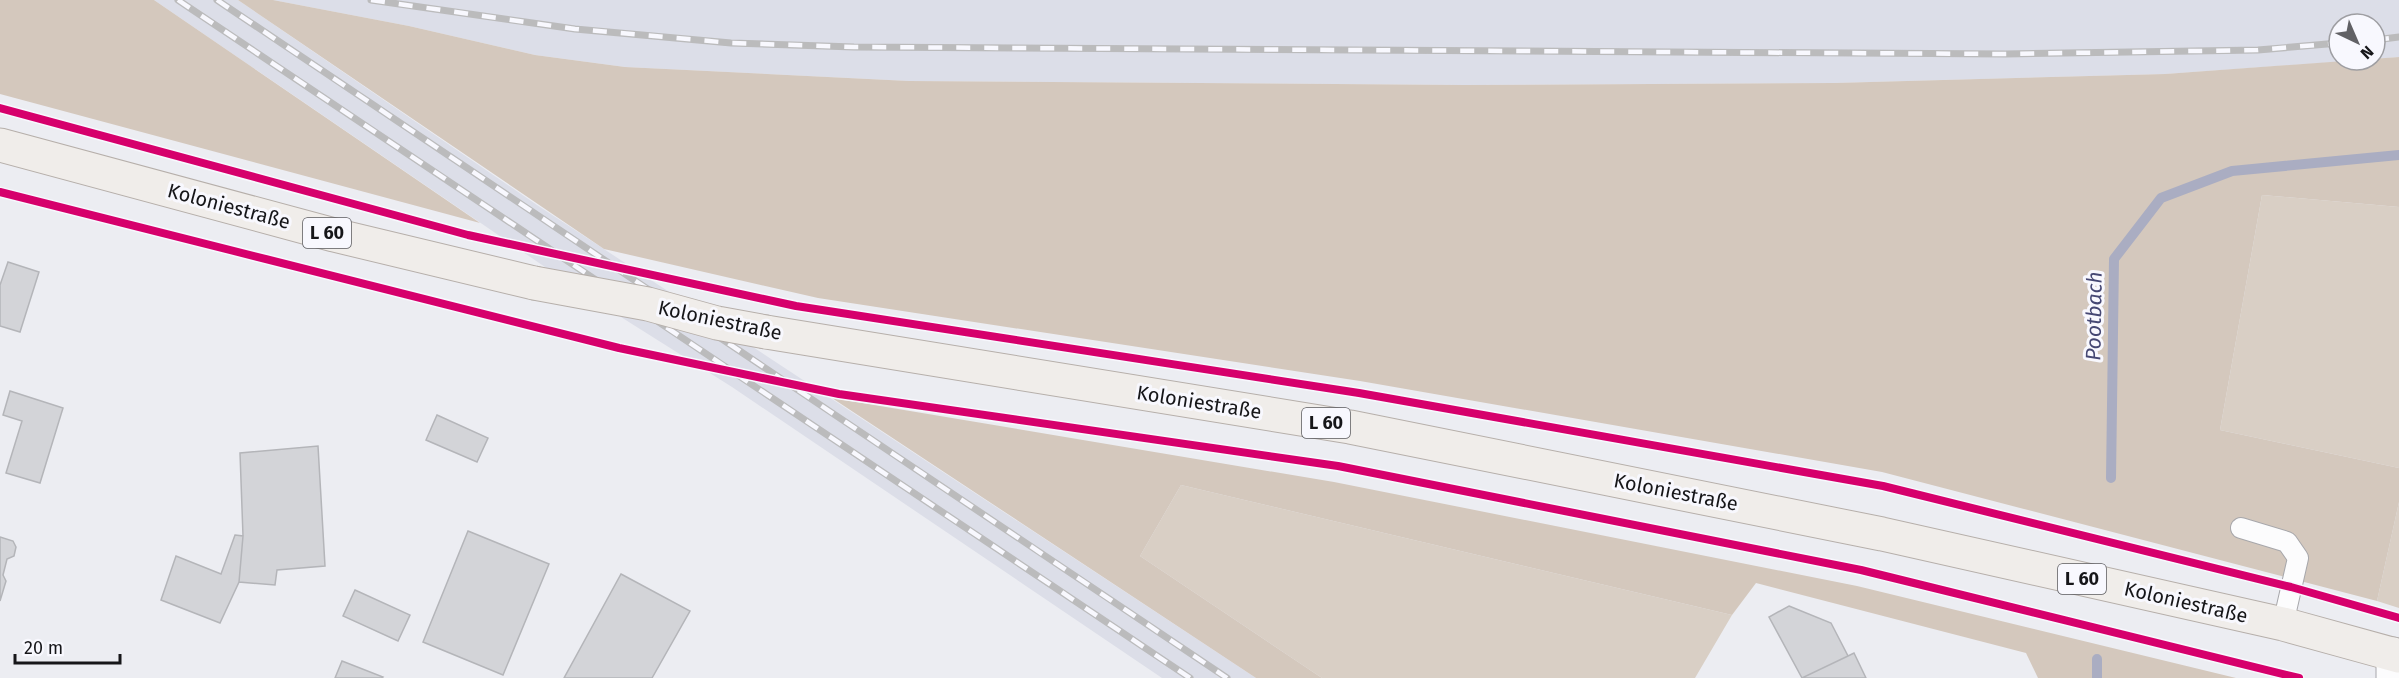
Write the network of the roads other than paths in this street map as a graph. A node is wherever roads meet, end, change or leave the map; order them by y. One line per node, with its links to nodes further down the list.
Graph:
1 (0, 145): 3 (main road, Koloniestraße / L 60, bridge)
2 (2241, 528): 3 (lane)
3 (2283, 624): 4 (main road, Koloniestraße / L 60)
4 (2395, 663)

